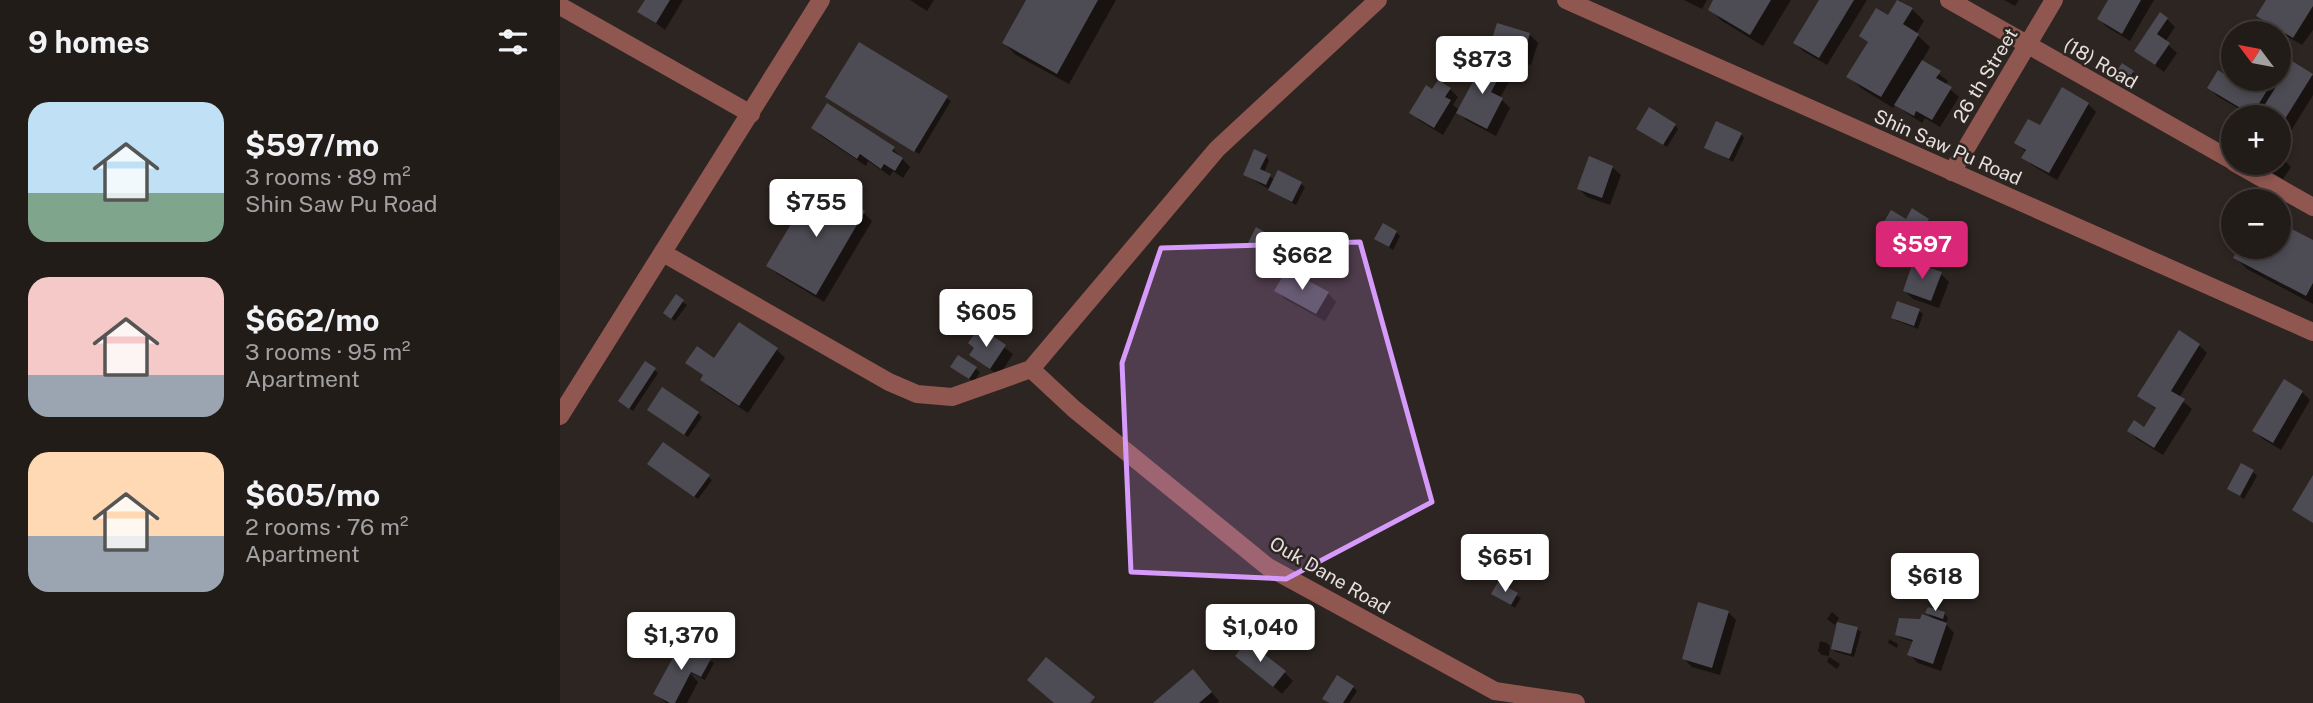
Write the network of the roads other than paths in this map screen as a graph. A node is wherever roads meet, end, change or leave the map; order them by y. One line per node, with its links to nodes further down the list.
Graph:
1 (821, 0): 8 (street)
2 (1378, 0): 15 (street)
3 (1566, 0): 10 (street, Shin Saw Pu Road)
4 (1949, 0): 7 (street, (18) Road)
5 (2054, 0): 7 (street, 26 th Street)
6 (560, 6): 8 (street)
7 (2027, 45): 9 (street, (18) Road); 10 (street, 26 th Street)
8 (751, 114): 13 (street)
9 (2221, 155)
10 (1952, 172): 14 (street, Shin Saw Pu Road)
11 (2257, 175): 12 (street, (18) Road)
12 (2313, 207)
13 (663, 253): 15 (street); 16 (street)
14 (2313, 332)
15 (1031, 369): 17 (street, Ouk Dane Road)
16 (560, 415)
17 (1576, 703)

